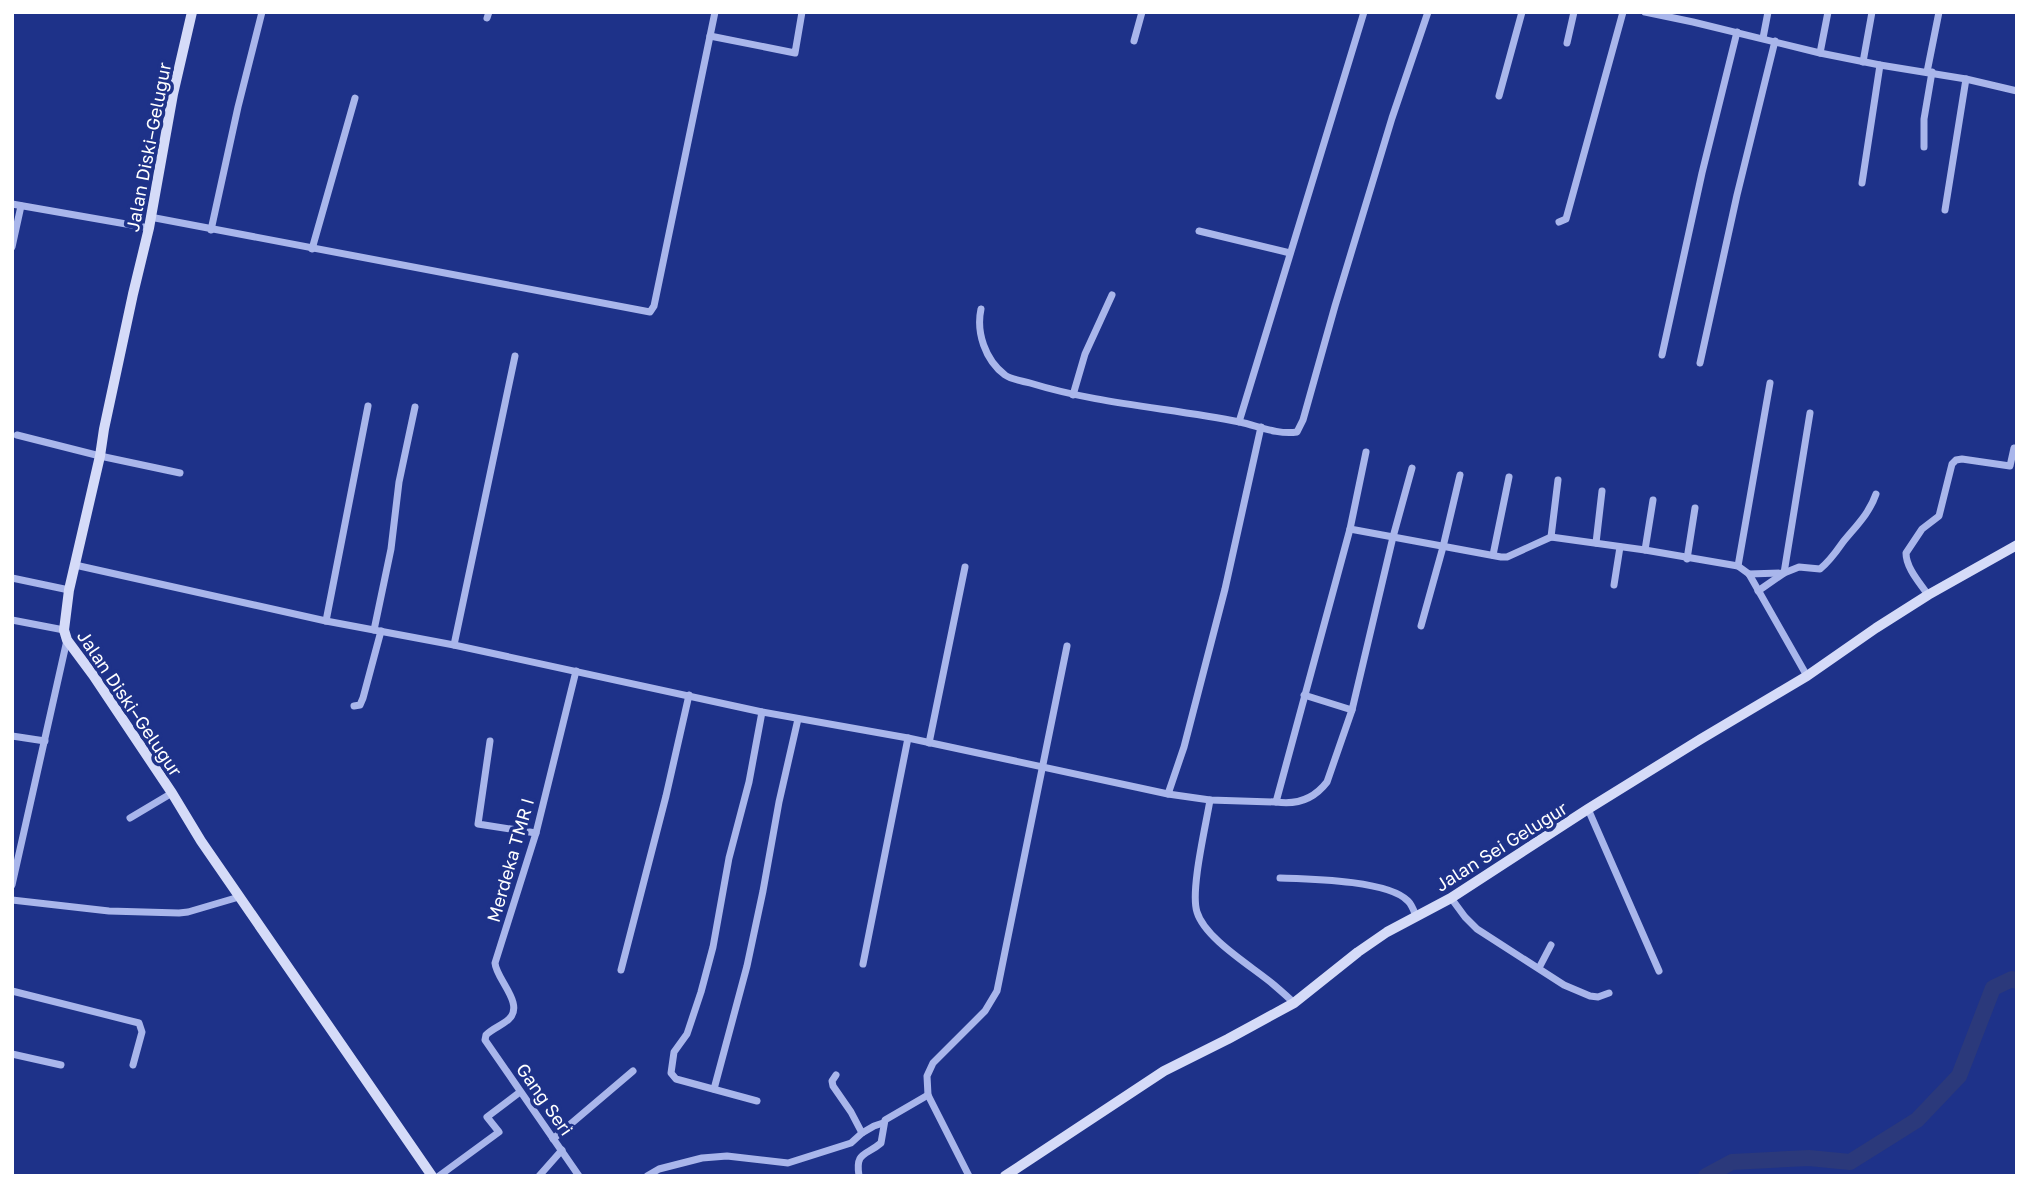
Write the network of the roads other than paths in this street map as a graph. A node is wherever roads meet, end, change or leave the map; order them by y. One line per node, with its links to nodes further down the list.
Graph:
1 (192, 12): 38 (main road, Jalan Diski–Gelugur)
2 (262, 12): 39 (street)
3 (715, 12): 19 (street)
4 (802, 12): 19 (street)
5 (1142, 12): 21 (street)
6 (1364, 12): 43 (street)
7 (1428, 12): 55 (street)
8 (1522, 12): 30 (street)
9 (1574, 12): 23 (street)
10 (1623, 12): 37 (street)
11 (1645, 12): 17 (street)
12 (1695, 12): 17 (street)
13 (1768, 12): 20 (street)
14 (1828, 12): 24 (street)
15 (1872, 12): 25 (street)
16 (1939, 12): 27 (street)
17 (1693, 22): 18 (street)
18 (1737, 32): 20 (street); 46 (street)
19 (710, 36): 42 (street)
20 (1763, 38): 22 (street)
21 (1134, 41)
22 (1775, 41): 24 (street); 48 (street)
23 (1567, 43)
24 (1820, 53): 25 (street)
25 (1863, 62): 26 (street)
26 (1880, 65): 27 (street); 33 (street)
27 (1929, 72): 28 (street); 32 (street)
28 (1966, 79): 29 (street); 36 (street)
29 (2017, 91)
30 (1499, 96)
31 (355, 98): 42 (street)
32 (1923, 147)
33 (1862, 183)
34 (12, 204): 35 (street)
35 (21, 206): 38 (street); 41 (street)
36 (1945, 210)
37 (1559, 222)
38 (149, 223): 39 (street); 59 (main road, Jalan Diski–Gelugur)
39 (211, 230): 42 (street)
40 (1199, 231): 43 (street)
41 (12, 247)
42 (312, 249)
43 (1290, 253): 54 (street)
44 (1112, 295): 50 (street)
45 (981, 309): 50 (street)
46 (1662, 355)
47 (515, 356): 94 (street)
48 (1700, 363)
49 (1770, 383): 80 (street)
50 (1073, 395): 54 (street)
51 (368, 406): 90 (street)
52 (415, 407): 92 (street)
53 (1810, 413): 82 (street)
54 (1239, 422): 55 (street)
55 (1261, 427): 111 (street)
56 (17, 435): 59 (street)
57 (2014, 448): 88 (street)
58 (1366, 452): 69 (street)
59 (100, 456): 61 (street); 79 (main road, Jalan Diski–Gelugur)
60 (1412, 468): 70 (street)
61 (180, 473)
62 (1460, 475): 73 (street)
63 (1508, 477): 77 (street)
64 (1558, 481): 71 (street)
65 (1602, 491): 72 (street)
66 (1876, 494): 82 (street)
67 (1653, 500): 76 (street)
68 (1695, 508): 78 (street)
69 (1350, 529): 70 (street); 99 (street)
70 (1393, 537): 73 (street); 101 (street)
71 (1551, 537): 72 (street); 77 (street)
72 (1596, 543): 74 (street)
73 (1443, 547): 77 (street); 91 (street)
74 (1620, 547): 76 (street); 85 (street)
75 (2016, 547): 88 (main road, Jalan Sei Gelugur)
76 (1644, 550): 78 (street)
77 (1493, 555)
78 (1687, 559): 80 (street)
79 (75, 565): 86 (main road, Jalan Diski–Gelugur); 90 (street)
80 (1738, 566): 83 (street)
81 (965, 568): 108 (street)
82 (1784, 573): 83 (street); 87 (street)
83 (1749, 574): 87 (street)
84 (12, 578): 86 (street)
85 (1614, 585)
86 (69, 590): 93 (main road, Jalan Diski–Gelugur)
87 (1758, 591): 97 (street)
88 (1928, 595): 97 (main road, Jalan Sei Gelugur)
89 (12, 620): 93 (street)
90 (326, 621): 92 (street)
91 (1421, 626)
92 (378, 631): 94 (street); 100 (street)
93 (65, 635): 106 (street); 110 (main road, Jalan Diski–Gelugur)
94 (454, 645): 96 (street)
95 (1067, 646): 109 (street)
96 (576, 671): 98 (street); 116 (street, Merdeka TMR I)
97 (1807, 676): 114 (main road, Jalan Sei Gelugur)
98 (689, 695): 102 (street); 126 (street)
99 (1304, 695): 101 (street); 113 (street)
100 (354, 706)
101 (1352, 710): 113 (street)
102 (762, 712): 103 (street); 137 (street)
103 (798, 719): 105 (street); 137 (street)
104 (12, 736): 106 (street)
105 (908, 738): 108 (street); 124 (street)
106 (45, 741): 118 (street)
107 (490, 741): 116 (street)
108 (929, 743): 109 (street)
109 (1044, 767): 111 (street); 139 (street)
110 (172, 793): 115 (street); 119 (main road, Jalan Diski–Gelugur)
111 (1168, 794): 112 (street)
112 (1210, 800): 113 (street); 130 (street)
113 (1276, 802)
114 (1588, 809): 120 (main road, Jalan Sei Gelugur); 127 (street)
115 (130, 818)
116 (536, 833): 131 (street, Merdeka TMR I)
117 (1280, 878): 122 (street)
118 (12, 886)
119 (239, 897): 121 (street); 145 (main road, Jalan Diski–Gelugur)
120 (1451, 898): 122 (main road, Jalan Sei Gelugur); 125 (street)
121 (12, 900)
122 (1416, 916): 130 (main road, Jalan Sei Gelugur)
123 (1551, 945): 125 (street)
124 (863, 964)
125 (1539, 968): 129 (street)
126 (621, 970)
127 (1659, 971)
128 (12, 991): 134 (street)
129 (1609, 993)
130 (1294, 1003): 152 (main road, Jalan Sei Gelugur)
131 (485, 1040): 138 (street, Gang Seri)
132 (12, 1054): 133 (street)
133 (61, 1065)
134 (133, 1065)
135 (633, 1071): 143 (street)
136 (836, 1075): 142 (street)
137 (714, 1089): 140 (street)
138 (520, 1092): 143 (street, Gang Seri); 146 (street)
139 (928, 1095): 141 (street); 151 (street)
140 (757, 1101)
141 (883, 1123): 142 (street); 150 (street)
142 (862, 1133): 149 (street)
143 (553, 1139): 144 (street, Gang Seri)
144 (562, 1150): 147 (street); 148 (street, Gang Seri)
145 (432, 1176)
146 (439, 1176)
147 (539, 1176)
148 (579, 1176)
149 (647, 1176)
150 (859, 1176)
151 (969, 1176)
152 (1005, 1176)

